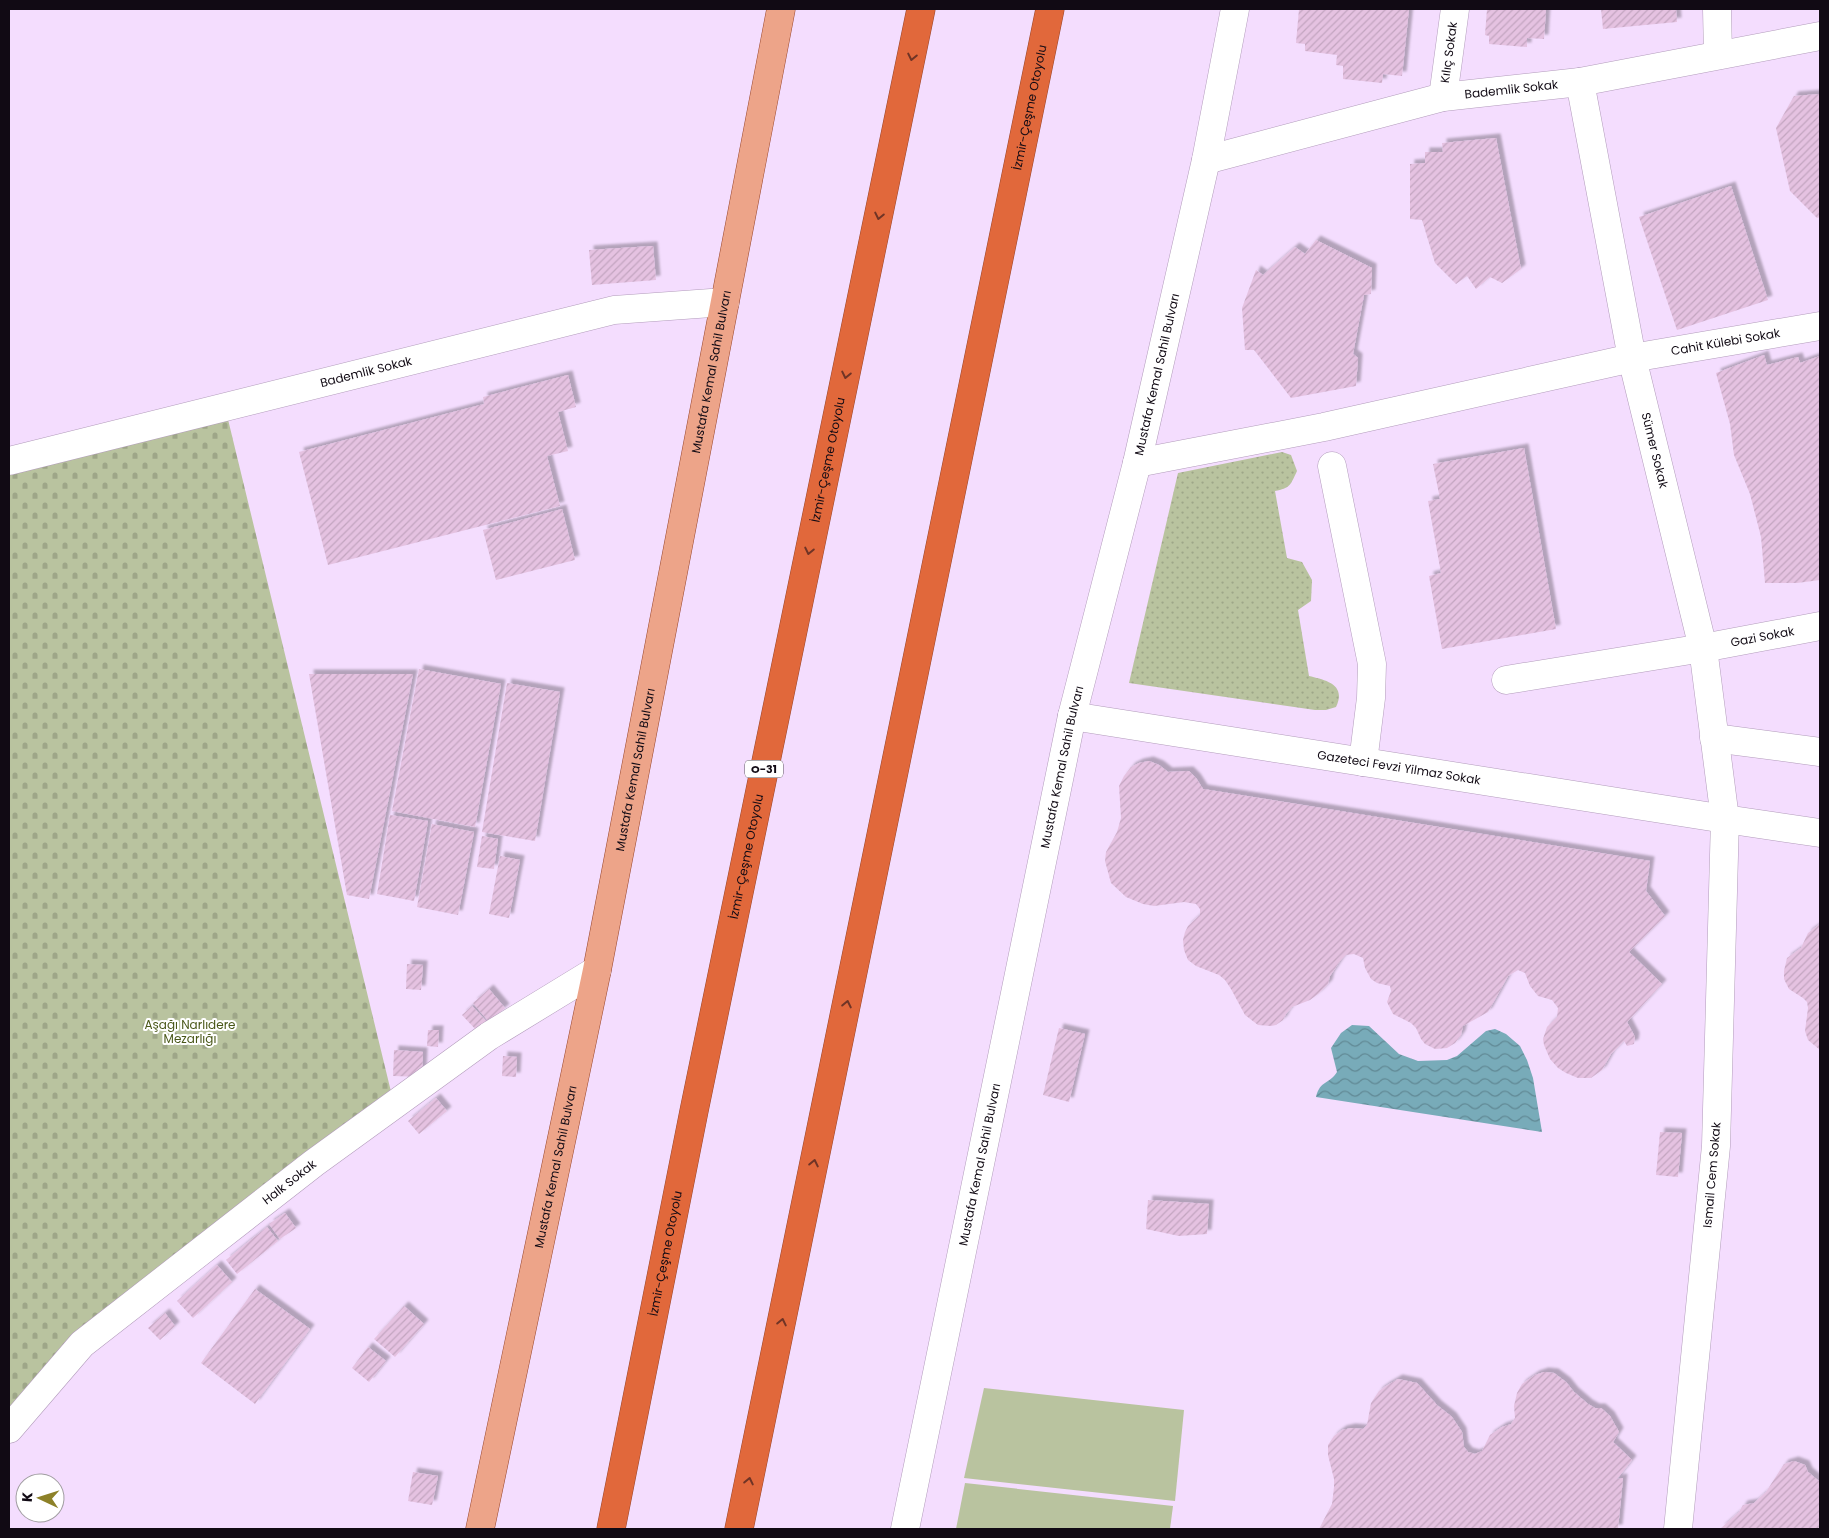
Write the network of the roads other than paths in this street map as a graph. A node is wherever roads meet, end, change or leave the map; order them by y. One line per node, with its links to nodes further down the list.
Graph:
1 (781, 9): 12 (main road, Mustafa Kemal Sahil Bulvarı)
2 (921, 9): 30 (highway, İzmir-Çeşme Otoyolu / O-31, one-way to 30)
3 (1050, 9): 31 (highway, İzmir-Çeşme Otoyolu, one-way to 3)
4 (1234, 9): 11 (street, Mustafa Kemal Sahil Bulvarı)
5 (1455, 9): 10 (street, Kılıç Sokak)
6 (1717, 9): 8 (street)
7 (1820, 36): 8 (street, Bademlik Sokak)
8 (1718, 55): 9 (street, Bademlik Sokak)
9 (1580, 82): 10 (street, Bademlik Sokak); 14 (street, Sümer Sokak)
10 (1443, 97): 11 (street, Bademlik Sokak)
11 (1206, 160): 16 (street, Mustafa Kemal Sahil Bulvarı)
12 (725, 302): 15 (street, Bademlik Sokak); 27 (main road, Mustafa Kemal Sahil Bulvarı)
13 (1820, 326): 14 (street, Cahit Külebi Sokak)
14 (1632, 358): 16 (street, Cahit Külebi Sokak); 19 (street, Sümer Sokak)
15 (9, 461)
16 (1137, 463): 21 (street, Mustafa Kemal Sahil Bulvarı)
17 (1332, 466): 24 (street)
18 (1820, 626): 19 (street, Gazi Sokak)
19 (1703, 648): 20 (street, Gazi Sokak); 22 (street, Sümer Sokak)
20 (1506, 680)
21 (1072, 716): 24 (street, Gazeteci Fevzi Yilmaz Sokak); 32 (street, Mustafa Kemal Sahil Bulvarı)
22 (1714, 738): 23 (street); 25 (street, Sümer Sokak)
23 (1820, 752)
24 (1362, 762): 25 (street, Gazeteci Fevzi Yilmaz Sokak)
25 (1725, 819): 26 (street, Gazeteci Fevzi Yilmaz Sokak); 33 (street, Ismail Cem Sokak)
26 (1820, 833)
27 (597, 970): 28 (street, Halk Sokak); 29 (main road, Mustafa Kemal Sahil Bulvarı)
28 (9, 1429)
29 (480, 1529)
30 (611, 1529)
31 (739, 1529)
32 (905, 1529)
33 (1678, 1529)

